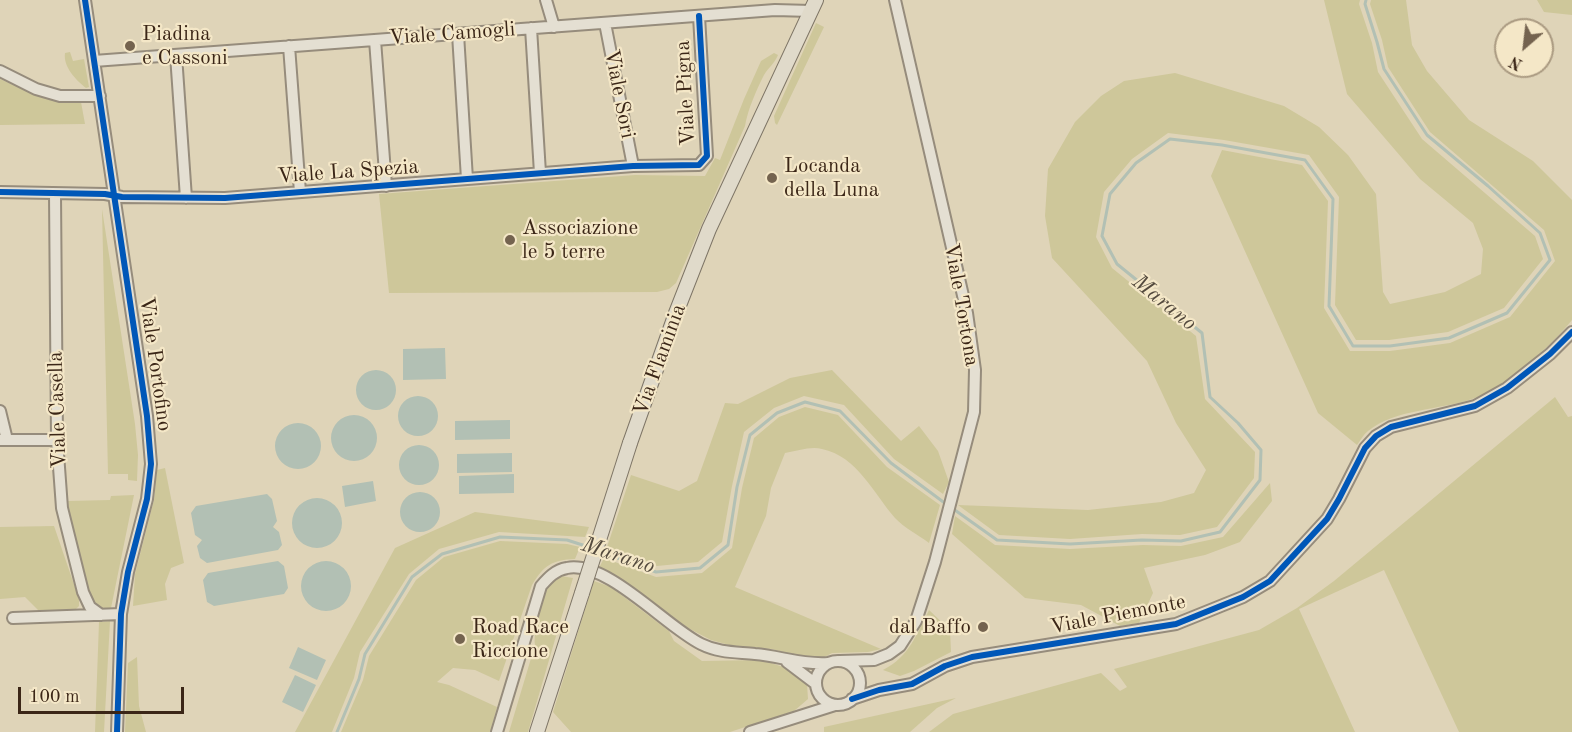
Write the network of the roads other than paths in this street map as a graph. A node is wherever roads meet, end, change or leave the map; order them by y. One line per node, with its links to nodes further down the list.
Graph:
1 (85, 0): 14 (street, Viale Portofino)
2 (546, 0): 8 (street)
3 (895, 0): 35 (street, Viale Tortona)
4 (777, 5): 5 (street, Viale Camogli); 6 (street, Viale Camogli)
5 (813, 5): 46 (main road, Via Flaminia, bridge)
6 (699, 16): 7 (street, Viale Camogli); 17 (street, Viale Pigna)
7 (605, 23): 8 (street, Viale Camogli); 18 (street, Viale Sori)
8 (554, 27): 9 (street, Viale Camogli)
9 (531, 28): 10 (street, Viale Camogli); 19 (street)
10 (458, 34): 11 (street, Viale Camogli); 20 (street)
11 (375, 40): 12 (street, Viale Camogli); 21 (street)
12 (289, 46): 13 (street, Viale Camogli); 23 (street)
13 (176, 55): 14 (street, Viale Camogli); 26 (street)
14 (94, 61): 16 (street, Viale Portofino)
15 (0, 71): 16 (street)
16 (100, 96): 25 (street, Viale Portofino)
17 (699, 165): 18 (street, Viale La Spezia)
18 (633, 166): 19 (street, Viale La Spezia)
19 (540, 173): 20 (street, Viale La Spezia)
20 (467, 180): 21 (street, Viale La Spezia)
21 (386, 186): 23 (street, Viale La Spezia)
22 (0, 192): 24 (street, Viale La Spezia)
23 (300, 192): 26 (street, Viale La Spezia)
24 (55, 194): 25 (street, Viale La Spezia); 30 (street, Viale Casella)
25 (115, 196): 26 (street, Viale La Spezia); 32 (street, Viale Portofino)
26 (186, 198)
27 (1572, 332): 40 (street, Viale Piemonte)
28 (0, 411): 29 (street)
29 (4, 440): 30 (street)
30 (57, 440): 31 (street, Viale Casella)
31 (101, 615): 32 (street); 33 (street)
32 (121, 615): 44 (street, Viale Portofino)
33 (13, 618)
34 (784, 660): 37 (street); 39 (street); 45 (street)
35 (874, 660): 36 (street, Viale Tortona); 38 (street, Viale Tortona)
36 (840, 662): 37 (street); 38 (street)
37 (828, 663): 39 (street)
38 (859, 680): 40 (street, Viale Piemonte); 41 (street)
39 (816, 687): 42 (street); 43 (street)
40 (879, 690): 41 (street, Viale Piemonte)
41 (852, 699): 42 (street)
42 (835, 705): 43 (street)
43 (806, 713): 47 (street)
44 (117, 732)
45 (497, 732)
46 (537, 732)
47 (750, 732)

